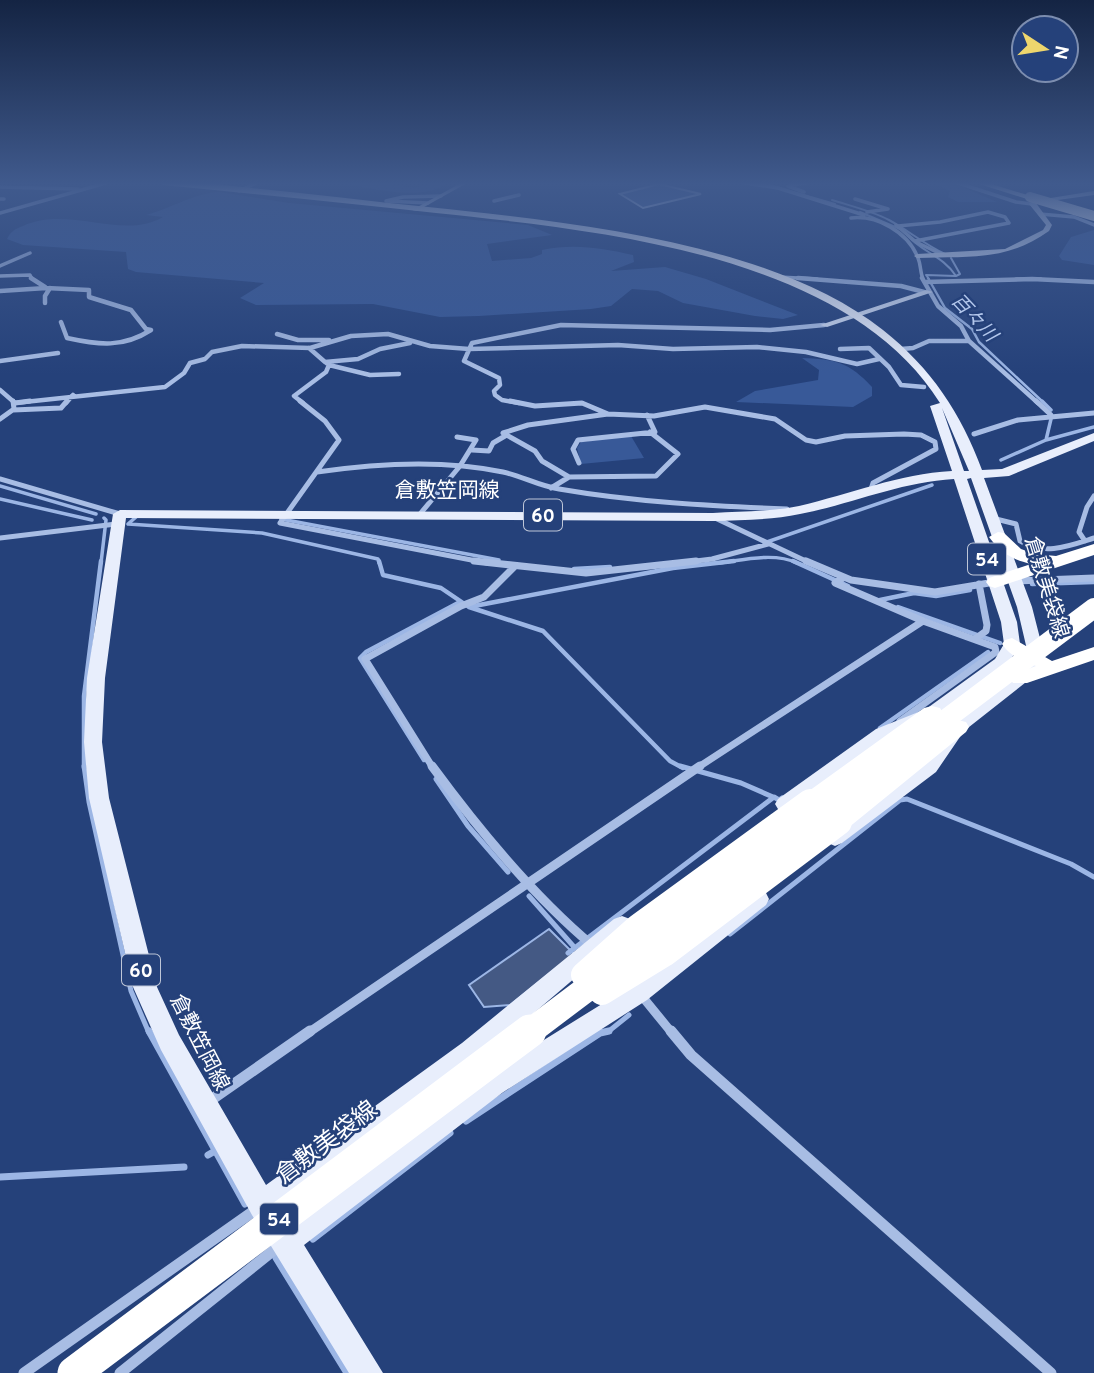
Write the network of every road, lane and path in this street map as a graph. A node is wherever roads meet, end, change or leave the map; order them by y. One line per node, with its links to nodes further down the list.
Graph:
1 (664, 247): 20 (main road)
2 (676, 247): 11 (main road)
3 (915, 247): 8 (street)
4 (925, 247): 7 (street)
5 (1015, 247): 7 (street)
6 (30, 253): 9 (street)
7 (941, 255): 8 (street)
8 (918, 256): 13 (street)
9 (0, 266)
10 (0, 276): 12 (street)
11 (776, 277): 18 (street); 20 (main road)
12 (33, 281): 15 (street); 16 (street)
13 (927, 282): 14 (street); 18 (street)
14 (1094, 282)
15 (27, 288): 16 (street); 17 (street)
16 (48, 288): 19 (street); 21 (street)
17 (0, 291)
18 (926, 292): 20 (street); 25 (street)
19 (45, 303)
20 (849, 316): 22 (street); 30 (main road); 36 (main road)
21 (61, 322)
22 (824, 325): 28 (street)
23 (277, 334): 24 (street)
24 (344, 338): 26 (street); 27 (street)
25 (969, 341): 30 (street); 44 (street)
26 (411, 343): 28 (street); 34 (street)
27 (309, 348): 34 (street); 38 (street)
28 (469, 349): 32 (street); 42 (street)
29 (841, 349): 32 (street)
30 (901, 349): 56 (main road)
31 (58, 353): 33 (street)
32 (879, 359): 36 (street)
33 (0, 361)
34 (327, 364): 35 (street); 54 (street)
35 (399, 374)
36 (924, 387): 55 (main road)
37 (0, 390): 39 (street)
38 (73, 396): 39 (street); 40 (street)
39 (15, 403): 40 (street)
40 (13, 410): 45 (street)
41 (1094, 413): 44 (street)
42 (608, 414): 43 (street); 48 (street)
43 (647, 415): 46 (street); 60 (street)
44 (1051, 415): 47 (street)
45 (0, 419)
46 (650, 432): 52 (street); 57 (street)
47 (974, 434)
48 (505, 436): 51 (street); 57 (street)
49 (457, 437): 51 (street)
50 (1094, 438): 56 (main road)
51 (472, 450): 53 (street)
52 (579, 463)
53 (460, 466): 54 (street); 59 (street); 63 (street)
54 (316, 472): 64 (street)
55 (961, 475): 56 (main road); 60 (main road, 倉敷笠岡線 / 60); 77 (main road, 倉敷美袋線 / 54)
56 (977, 476): 66 (main road, 倉敷美袋線 / 54)
57 (569, 477): 59 (street)
58 (0, 479): 67 (street)
59 (551, 488): 62 (street)
60 (871, 489): 62 (main road, 倉敷笠岡線 / 60)
61 (1094, 496): 72 (street)
62 (800, 510): 65 (main road, 倉敷笠岡線 / 60)
63 (420, 514): 64 (main road, 倉敷笠岡線 / 60); 65 (main road, 倉敷笠岡線 / 60)
64 (283, 517): 67 (main road, 倉敷笠岡線 / 60); 74 (street)
65 (713, 517): 71 (street)
66 (991, 518): 68 (main road, 倉敷美袋線 / 54); 72 (street)
67 (112, 522): 69 (street); 93 (main road, 倉敷笠岡線 / 60)
68 (998, 537): 73 (highway); 77 (main road, 倉敷美袋線 / 54)
69 (0, 538)
70 (1094, 538): 72 (street)
71 (768, 544): 74 (street); 76 (street)
72 (1089, 545): 73 (highway)
73 (1060, 559): 77 (highway)
74 (513, 565): 89 (street)
75 (1094, 578): 77 (street)
76 (840, 580): 77 (street); 79 (street)
77 (1000, 581): 80 (street); 81 (main road, 倉敷美袋線 / 54); 83 (main road, 倉敷美袋線 / 54)
78 (1094, 608): 92 (highway, bridge)
79 (923, 621): 80 (street); 89 (street)
80 (978, 638): 88 (street)
81 (1012, 644): 83 (highway); 86 (main road, 54)
82 (1094, 653): 84 (highway)
83 (1035, 660): 84 (highway); 85 (main road, 倉敷美袋線 / 54)
84 (1066, 663): 85 (highway)
85 (1020, 679): 87 (main road, 倉敷美袋線 / 54)
86 (932, 713): 88 (main road); 92 (highway, 54, bridge)
87 (958, 727): 91 (main road, 倉敷美袋線); 92 (highway, 54, bridge)
88 (883, 733): 90 (main road)
89 (525, 881): 90 (street); 93 (street)
90 (588, 942): 91 (street); 94 (main road)
91 (639, 993): 95 (main road, 倉敷美袋線); 100 (street)
92 (484, 1066): 97 (highway, 倉敷美袋線 / 54, bridge)
93 (205, 1104): 94 (main road, 倉敷笠岡線 / 60)
94 (262, 1205): 95 (main road, 倉敷笠岡線 / 60); 96 (street)
95 (285, 1241): 98 (street); 99 (main road, 倉敷笠岡線 / 60)
96 (24, 1373)
97 (74, 1373)
98 (120, 1373)
99 (367, 1373)
100 (1051, 1373)

